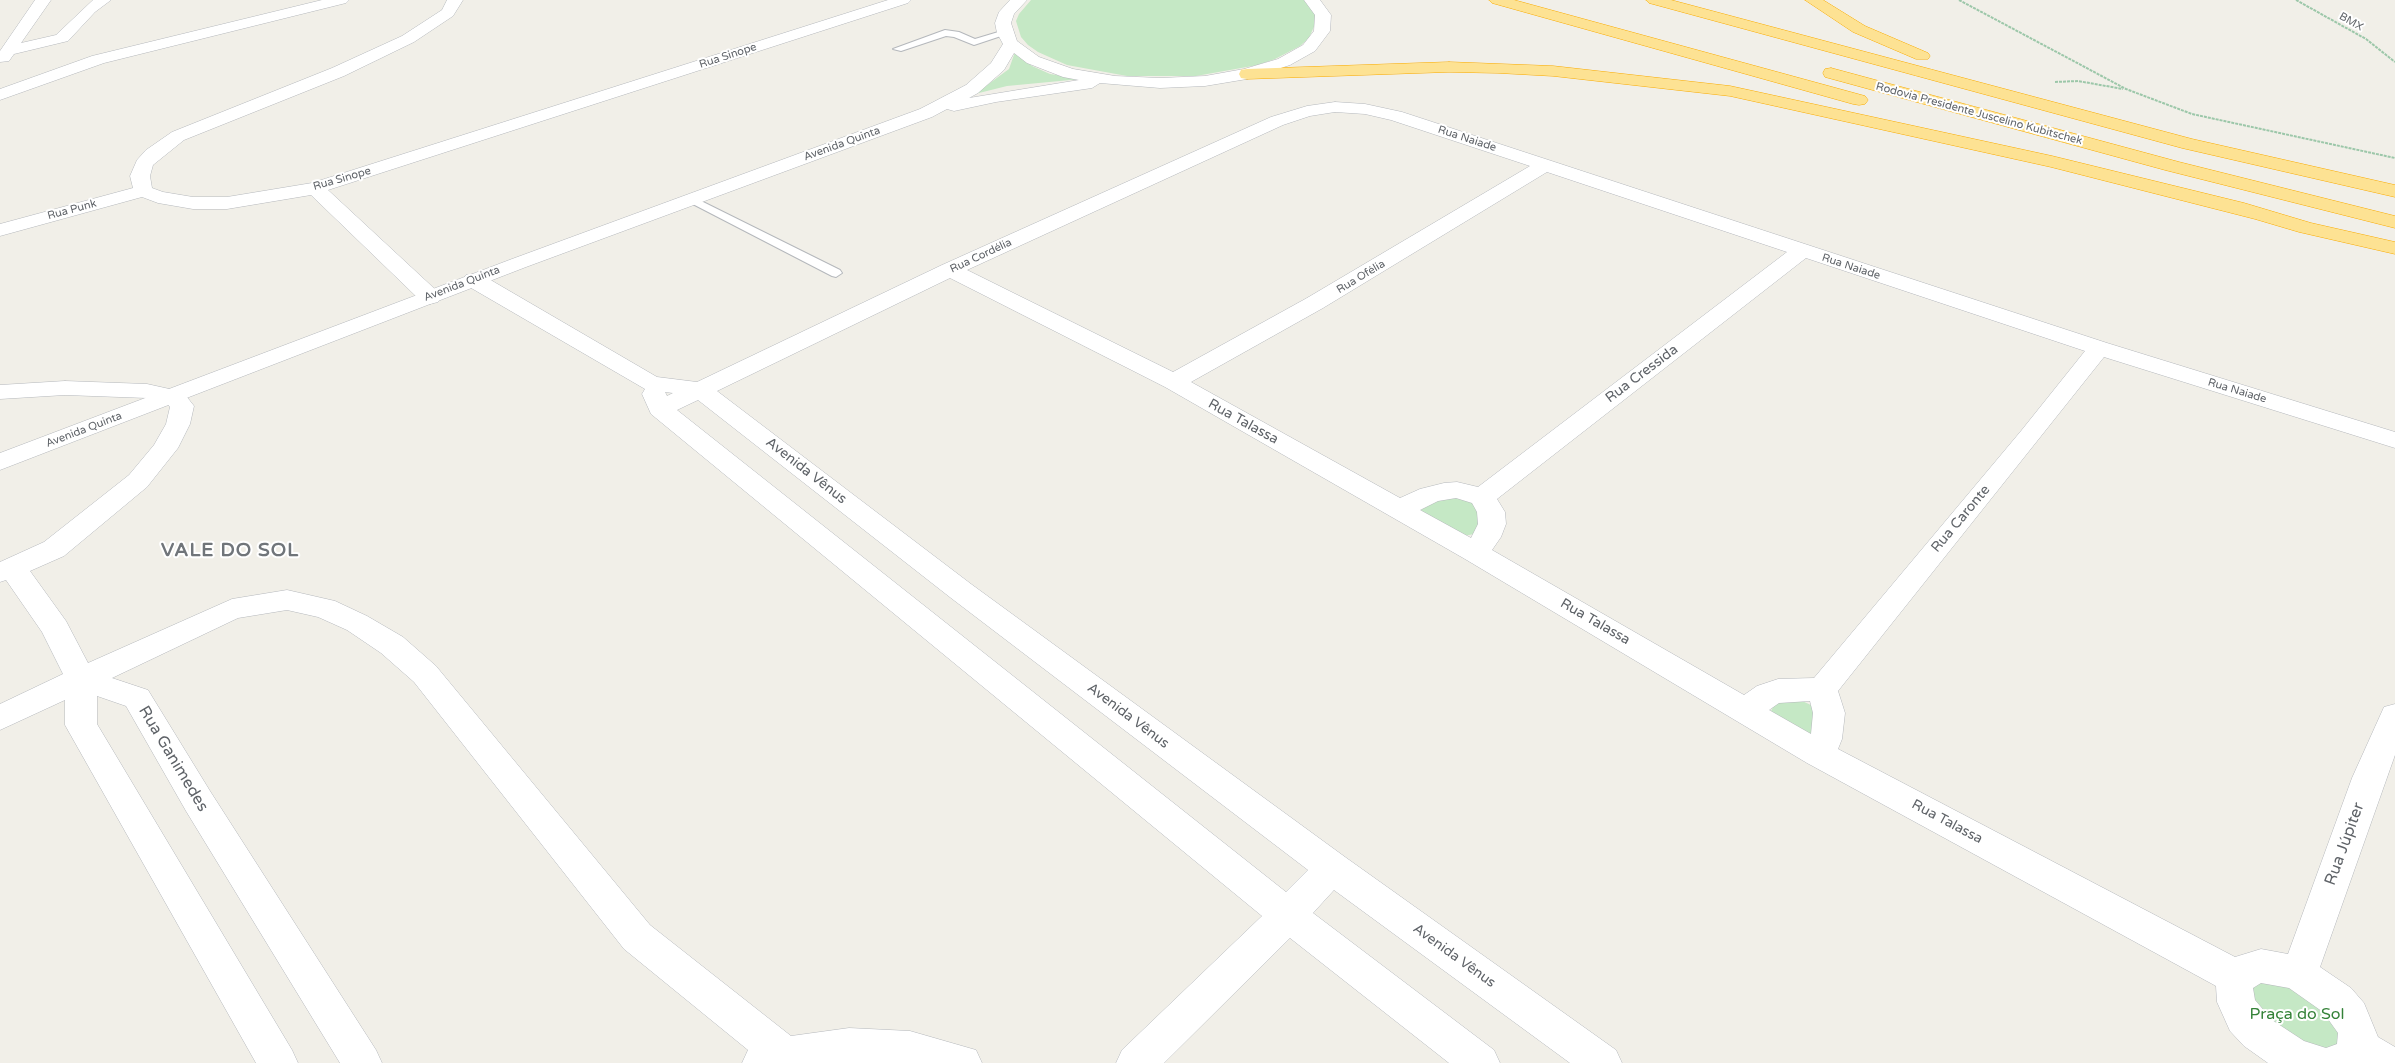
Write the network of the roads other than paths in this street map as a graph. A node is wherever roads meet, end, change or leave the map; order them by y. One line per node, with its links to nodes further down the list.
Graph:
1 (42, 0): 15 (street)
2 (103, 0): 15 (street)
3 (341, 0): 19 (street)
4 (455, 0): 25 (street)
5 (903, 0): 12 (street, Rua Sinope)
6 (1312, 0): 17 (street)
7 (1497, 0): 28 (highway)
8 (1654, 0): 22 (highway, Rodovia Presidente Juscelino Kubitschek)
9 (1813, 0): 22 (highway)
10 (1017, 1): 13 (street)
11 (853, 3): 12 (street)
12 (871, 10): 24 (street, Rua Sinope)
13 (1008, 38): 14 (lane); 18 (street); 21 (street, Avenida Quinta)
14 (898, 49)
15 (5, 55)
16 (1813, 68): 29 (highway, Rodovia Presidente Juscelino Kubitschek)
17 (1247, 74): 18 (street); 28 (highway)
18 (1115, 81): 21 (street, Avenida Quinta)
19 (0, 95)
20 (1307, 111): 23 (street, Rua Naiade); 35 (street, Rua Cordélia)
21 (926, 112): 27 (street, Avenida Quinta)
22 (2189, 144): 26 (highway, Rodovia Presidente Juscelino Kubitschek)
23 (1546, 165): 33 (street, Rua Naiade); 40 (street, Rua Ofélia)
24 (315, 188): 25 (street, Rua Sinope); 38 (street)
25 (143, 191): 31 (street, Rua Punk)
26 (2395, 191)
27 (691, 199): 36 (lane); 37 (street, Avenida Quinta)
28 (2255, 213): 30 (highway)
29 (2395, 222)
30 (2306, 228): 32 (highway); 34 (highway)
31 (0, 230)
32 (2395, 248)
33 (1802, 251): 39 (street, Rua Naiade); 47 (street, Rua Cressida)
34 (2395, 259)
35 (950, 270): 40 (street, Rua Talassa); 41 (street, Rua Cordélia)
36 (836, 274)
37 (474, 280): 38 (street, Avenida Quinta); 43 (street, Avenida Vênus)
38 (430, 297): 44 (street, Avenida Quinta)
39 (2099, 348): 45 (street, Rua Naiade); 52 (street, Rua Caronte)
40 (1173, 382): 48 (street, Rua Talassa)
41 (700, 390): 43 (street, Avenida Vênus); 57 (street, Avenida Vênus)
42 (0, 392): 44 (street)
43 (656, 396): 58 (street, Avenida Vênus)
44 (174, 397): 46 (street, Avenida Quinta); 50 (street)
45 (2395, 440)
46 (0, 462)
47 (1482, 497): 48 (street); 49 (street)
48 (1400, 509): 49 (street, Rua Talassa)
49 (1475, 552): 53 (street, Rua Talassa)
50 (6, 570): 51 (street)
51 (81, 679): 55 (street); 63 (street); 64 (street); 65 (street, Rua Ganimedes)
52 (1822, 689): 53 (street); 56 (street)
53 (1746, 710): 56 (street, Rua Talassa)
54 (2395, 716): 59 (street, Rua Júpiter)
55 (0, 718)
56 (1819, 754): 60 (street, Rua Talassa)
57 (1332, 868): 58 (street); 69 (street, Avenida Vênus)
58 (1288, 915): 67 (street); 68 (street, Avenida Vênus)
59 (2299, 974): 60 (street); 62 (street)
60 (2238, 978): 61 (street)
61 (2272, 1054): 70 (street)
62 (2361, 1058)
63 (774, 1060): 66 (street)
64 (278, 1063)
65 (362, 1063)
66 (962, 1063)
67 (1136, 1063)
68 (1480, 1063)
69 (1602, 1063)
70 (2315, 1063)

